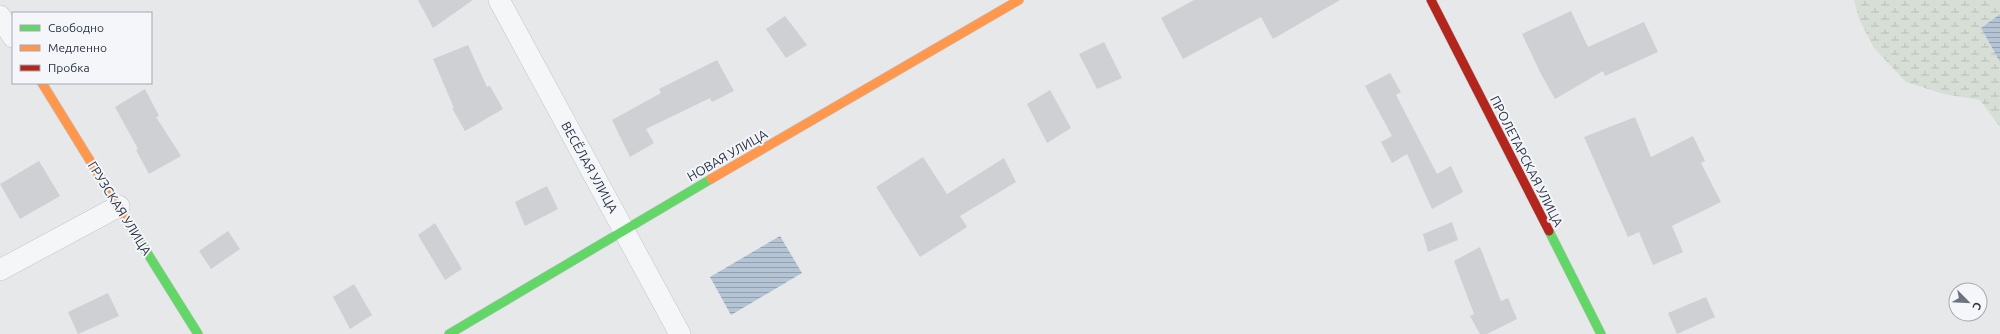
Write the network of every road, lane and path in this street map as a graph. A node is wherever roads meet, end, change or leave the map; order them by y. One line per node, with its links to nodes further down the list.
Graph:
1 (499, 0): 8 (street, ВЕСЁЛАЯ УЛИЦА)
2 (1019, 0): 8 (street, НОВАЯ УЛИЦА)
3 (1431, 0): 13 (street, ПРОЛЕТАРСКАЯ УЛИЦА)
4 (0, 16): 5 (street)
5 (12, 35)
6 (43, 84): 7 (street, ГРУЗСКАЯ УЛИЦА)
7 (118, 206): 9 (street); 10 (street, ГРУЗСКАЯ УЛИЦА)
8 (624, 230): 11 (street, НОВАЯ УЛИЦА); 12 (street, ВЕСЁЛАЯ УЛИЦА)
9 (0, 270)
10 (198, 334)
11 (449, 334)
12 (680, 334)
13 (1601, 334)

